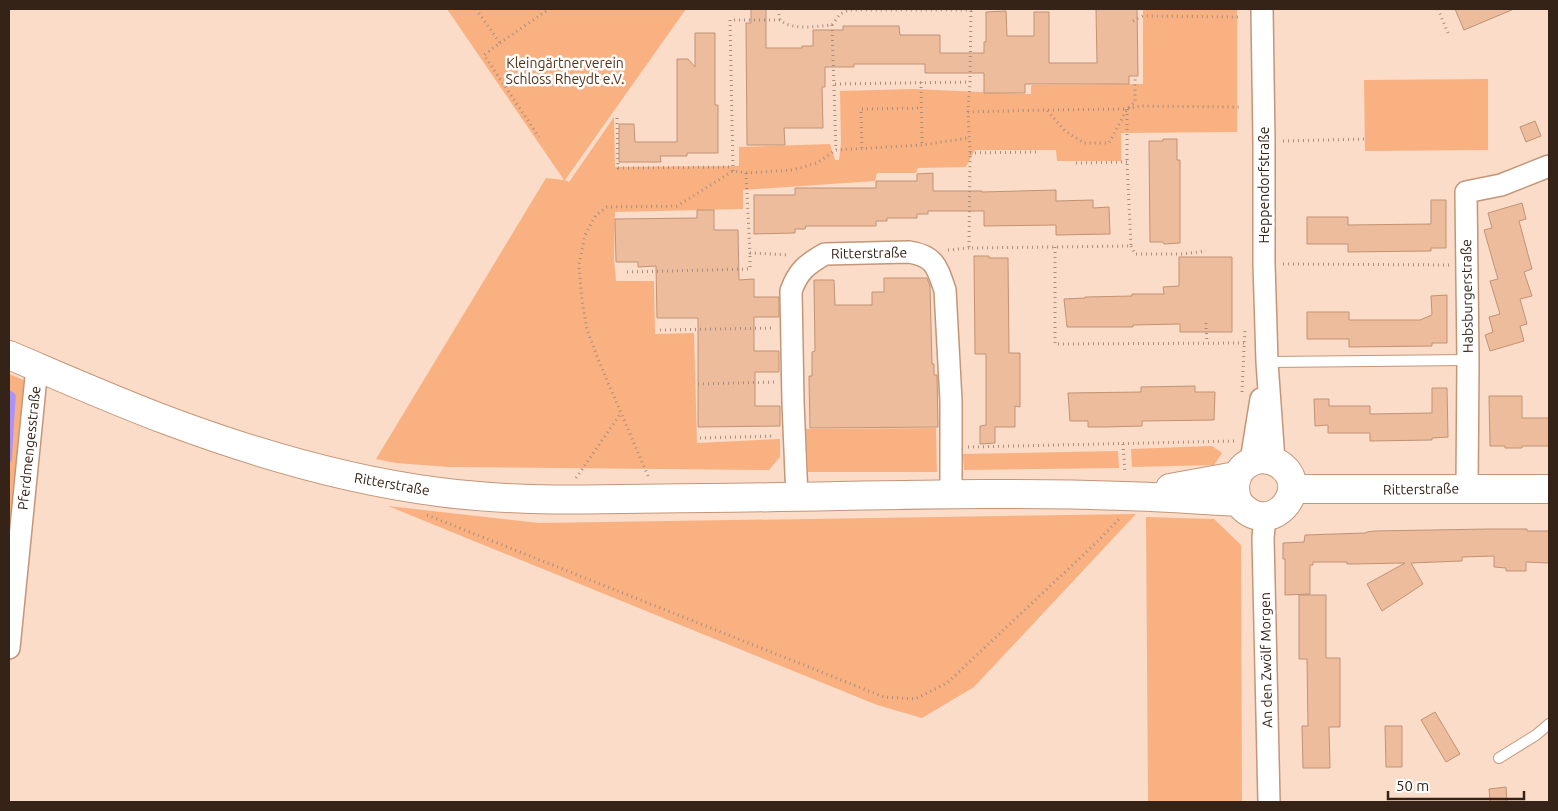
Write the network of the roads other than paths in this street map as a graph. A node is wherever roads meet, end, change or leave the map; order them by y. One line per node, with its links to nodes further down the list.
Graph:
1 (1262, 9): 5 (street, Heppendorfstraße)
2 (1549, 166): 4 (street, Habsburgerstraße)
3 (9, 355): 6 (main road, Ritterstraße)
4 (1468, 360): 5 (lane); 8 (street, Habsburgerstraße)
5 (1267, 362): 7 (street, Heppendorfstraße)
6 (36, 367): 12 (main road, Ritterstraße); 14 (street, Pferdmengesstraße)
7 (1248, 468): 9 (main road); 11 (main road, Ritterstraße); 13 (main road)
8 (1467, 488): 9 (main road, Ritterstraße); 10 (main road, Ritterstraße)
9 (1292, 489): 13 (main road)
10 (1549, 490)
11 (951, 495): 12 (main road, Ritterstraße); 12 (street, Ritterstraße)
12 (797, 498)
13 (1265, 517): 17 (street, An den Zwölf Morgen)
14 (9, 648)
15 (1549, 724): 16 (lane)
16 (1499, 758)
17 (1269, 802)

